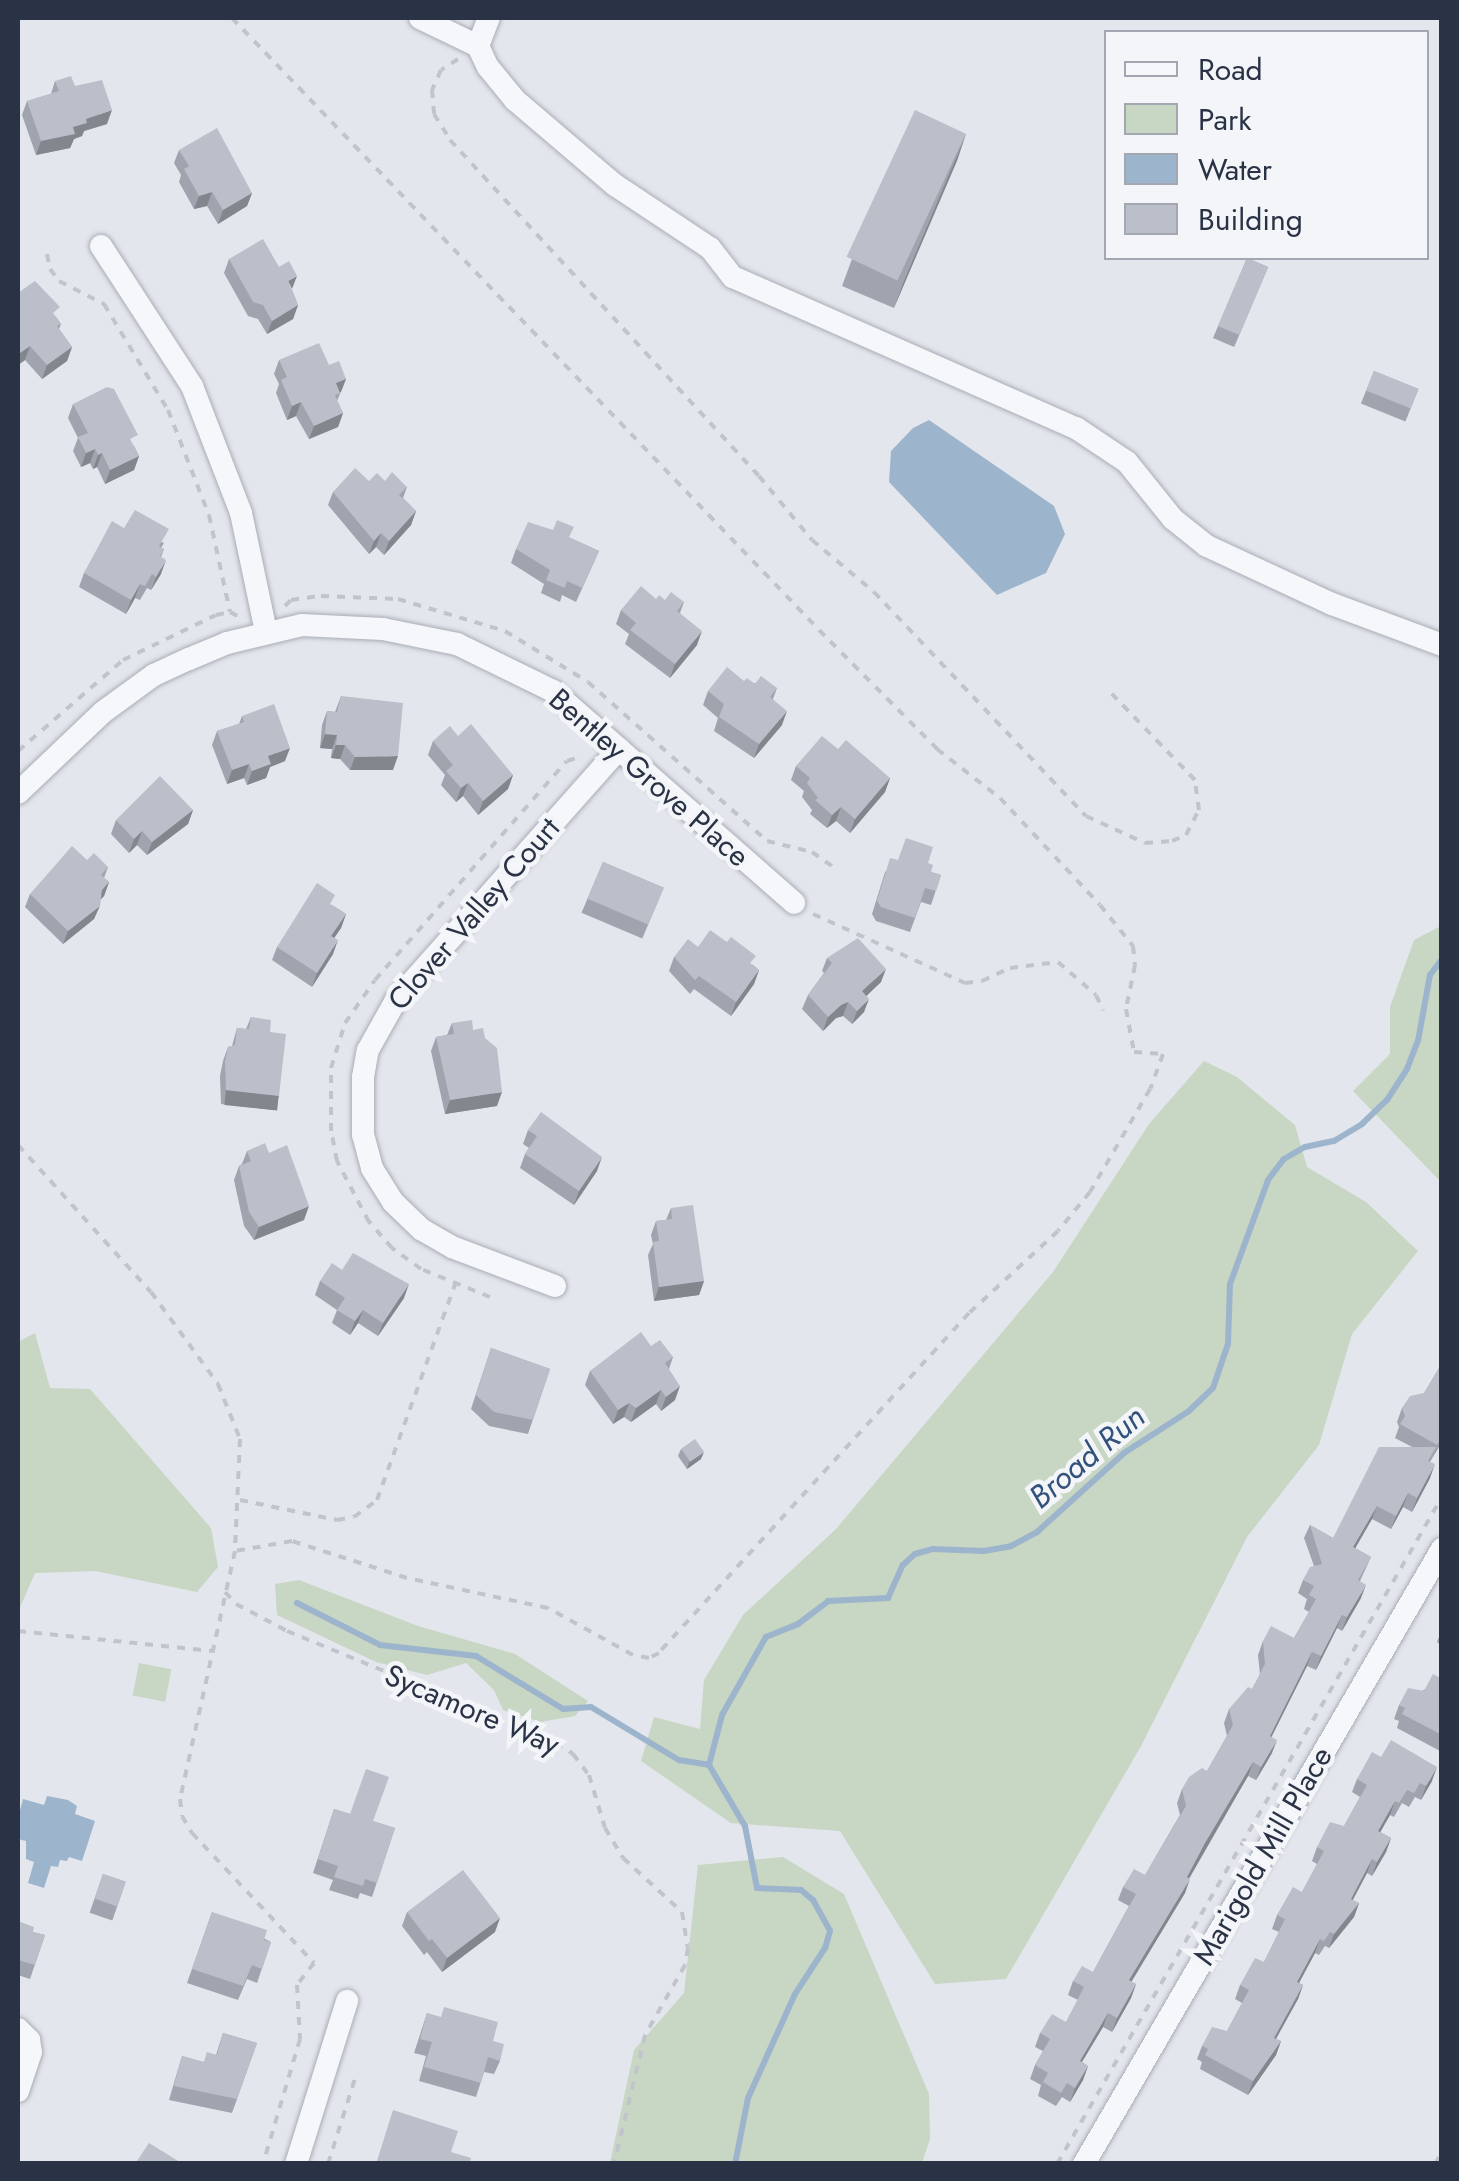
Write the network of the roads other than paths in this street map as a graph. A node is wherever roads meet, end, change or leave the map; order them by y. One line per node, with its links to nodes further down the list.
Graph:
1 (420, 18): 3 (street)
2 (489, 18): 3 (street)
3 (478, 46): 6 (street)
4 (101, 246): 5 (street)
5 (265, 624): 7 (street, Bentley Grove Place); 8 (street, Bentley Grove Place)
6 (1442, 644)
7 (612, 744): 9 (street, Bentley Grove Place); 10 (street, Clover Valley Court)
8 (18, 793)
9 (794, 903)
10 (555, 1286)
11 (1442, 1549): 16 (street, Marigold Mill Place)
12 (348, 2001): 15 (street)
13 (18, 2028): 14 (street)
14 (18, 2091)
15 (296, 2164)
16 (1084, 2164)

